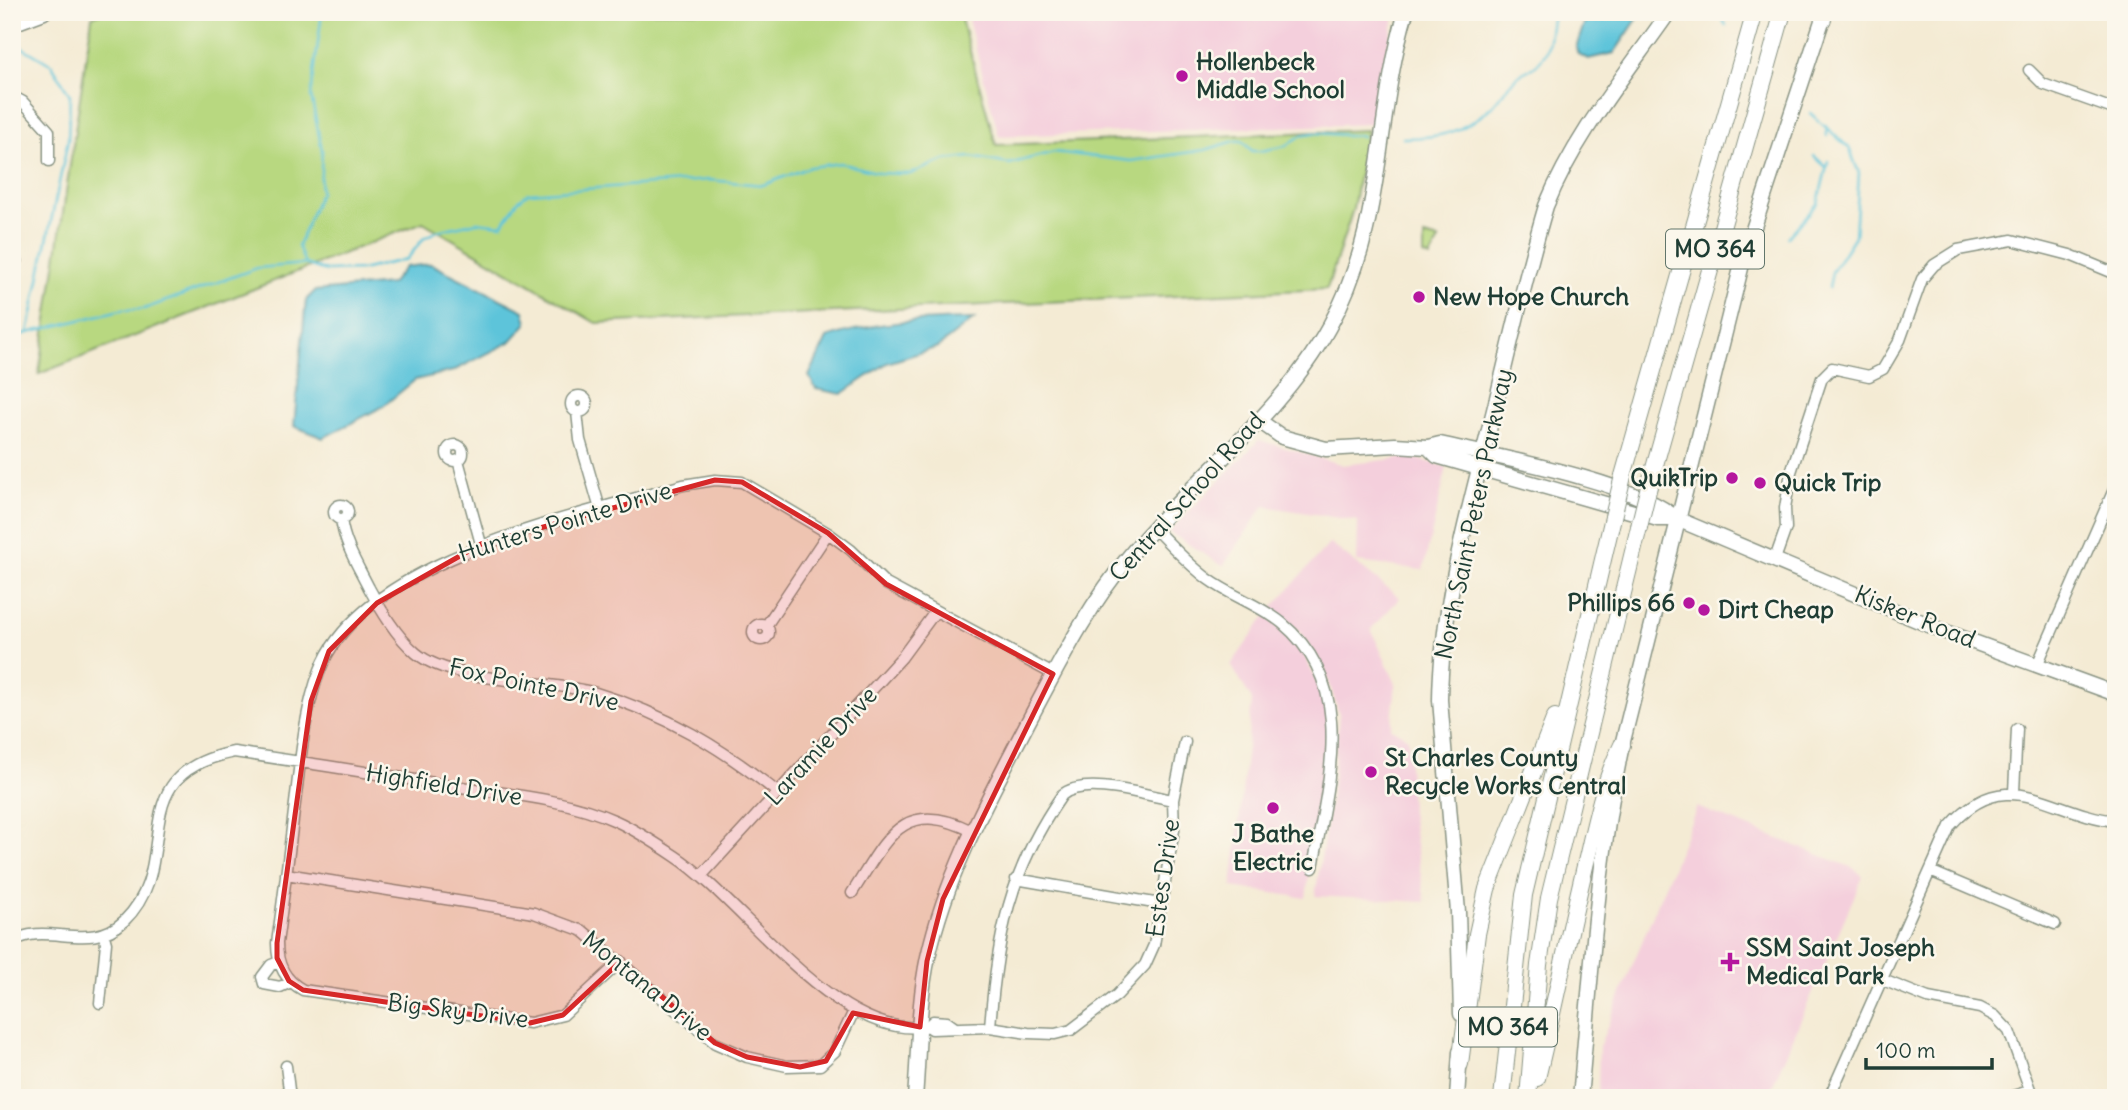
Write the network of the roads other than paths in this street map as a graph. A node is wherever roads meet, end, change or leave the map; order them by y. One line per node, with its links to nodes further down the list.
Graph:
1 (44, 12): 8 (main road)
2 (1406, 12): 18 (main road, Central School Road)
3 (1669, 12): 20 (main road, North Saint Peters Parkway)
4 (1745, 12): 10 (highway)
5 (1755, 12): 10 (highway, MO 364)
6 (1783, 12): 72 (highway, MO 364, bridge)
7 (1824, 14): 26 (main road)
8 (12, 24)
9 (2029, 69): 12 (street)
10 (1732, 92): 34 (highway, MO 364, bridge)
11 (12, 96): 13 (street)
12 (2116, 110)
13 (49, 160)
14 (12, 247): 15 (street)
15 (17, 261)
16 (2116, 274): 30 (street)
17 (577, 412): 24 (street)
18 (1258, 421): 19 (main road, Kisker Road); 27 (main road, Central School Road)
19 (1428, 447): 20 (main road, Kisker Road); 22 (main road, Kisker Road)
20 (1482, 453): 22 (main road, North Saint Peters Parkway); 26 (main road, Kisker Road)
21 (458, 460): 29 (street)
22 (1479, 469): 26 (main road, Kisker Road); 65 (main road, North Saint Peters Parkway)
23 (2116, 485): 35 (street)
24 (600, 509): 28 (street, Hunters Pointe Drive); 29 (street, Hunters Pointe Drive)
25 (341, 519): 31 (street, Fox Pointe Drive)
26 (1678, 519): 30 (main road, Kisker Road); 40 (main road)
27 (1154, 528): 36 (main road, Central School Road); 47 (street)
28 (828, 533): 32 (street, Hunters Pointe Drive); 33 (street)
29 (481, 544): 31 (street, Hunters Pointe Drive)
30 (1775, 559): 35 (main road, Kisker Road)
31 (377, 603): 41 (street, Hunters Pointe Drive); 43 (street, Fox Pointe Drive)
32 (935, 612): 36 (street, Hunters Pointe Drive); 43 (street, Laramie Drive)
33 (766, 626)
34 (1580, 649): 65 (highway); 71 (highway, MO 364)
35 (2038, 663): 37 (main road, Kisker Road)
36 (1053, 674): 46 (main road, Central School Road)
37 (2116, 694)
38 (2017, 729): 42 (street)
39 (1185, 742): 44 (street)
40 (1622, 745): 72 (highway); 73 (main road)
41 (300, 761): 49 (street, Hunters Pointe Drive); 50 (street, Highfield Drive); 55 (street, Highfield Drive)
42 (2014, 792): 45 (street); 48 (street)
43 (777, 793): 50 (street, Laramie Drive)
44 (1173, 800): 51 (street, Estes Drive); 53 (street, Estes Drive)
45 (2116, 821)
46 (972, 831): 52 (street); 63 (main road, Central School Road)
47 (1312, 868)
48 (1930, 872): 54 (street); 59 (street)
49 (286, 874): 57 (street, Montana Drive); 58 (street, Hunters Pointe Drive)
50 (702, 875): 62 (street, Highfield Drive)
51 (1016, 879): 53 (street); 64 (street, Estes Drive)
52 (852, 893)
53 (1160, 904): 64 (street, Estes Drive)
54 (2055, 923)
55 (104, 936): 56 (street); 61 (street)
56 (12, 942)
57 (621, 961): 60 (street, Big Sky Drive); 62 (street, Montana Drive)
58 (280, 966): 60 (street); 60 (street, Hunters Pointe Drive)
59 (1883, 980): 67 (street); 74 (street)
60 (291, 982)
61 (100, 1003)
62 (853, 1013): 63 (street, Highfield Drive)
63 (924, 1026): 64 (street, Estes Drive); 69 (main road, Central School Road)
64 (990, 1027)
65 (1461, 1064): 70 (main road, North Saint Peters Parkway)
66 (286, 1066): 68 (street)
67 (2031, 1094): 75 (street)
68 (290, 1098)
69 (915, 1098)
70 (1457, 1098)
71 (1502, 1098)
72 (1530, 1098)
73 (1580, 1098)
74 (1829, 1098)
75 (2007, 1098)

